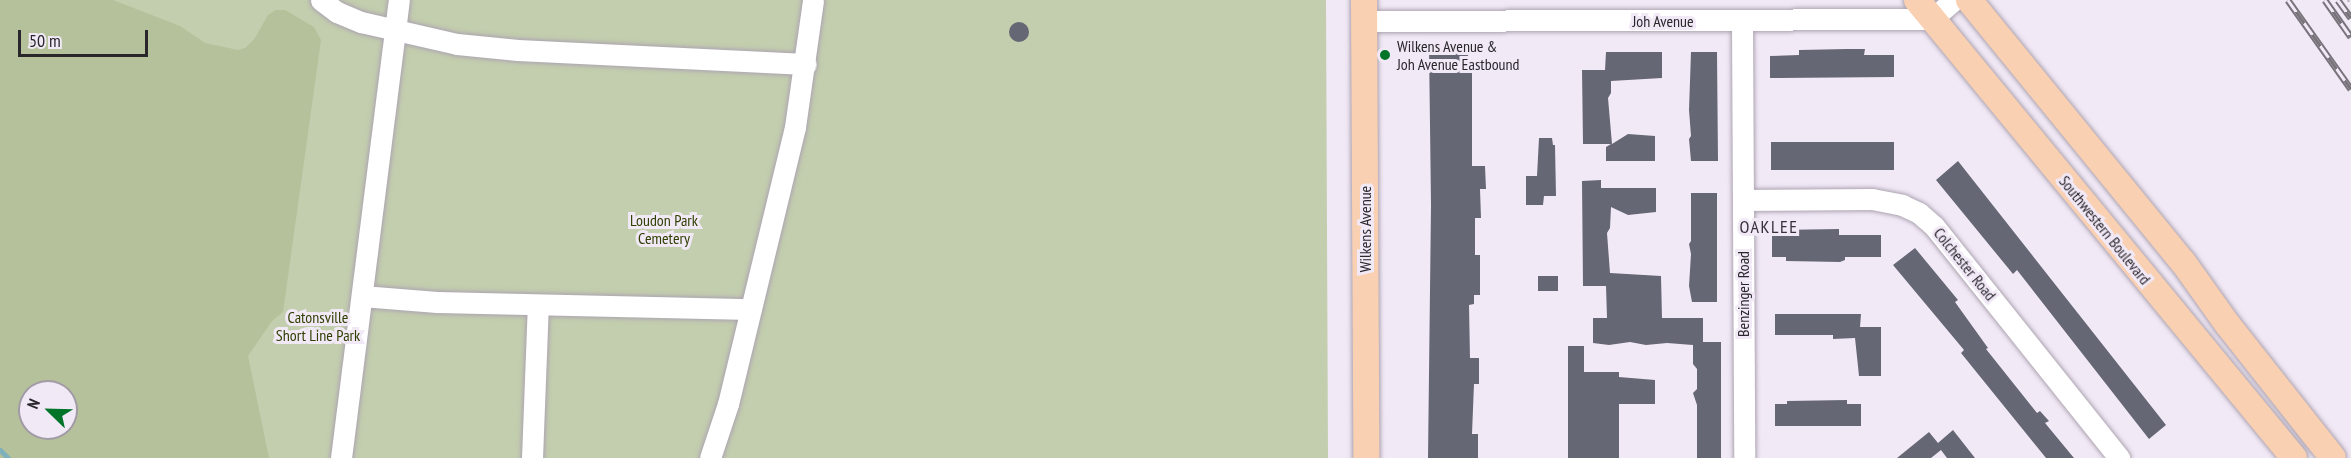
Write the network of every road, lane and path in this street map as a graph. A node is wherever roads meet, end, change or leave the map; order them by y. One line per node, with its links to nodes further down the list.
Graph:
1 (321, 0): 9 (street)
2 (399, 0): 9 (street)
3 (813, 0): 10 (street)
4 (1954, 0): 6 (street)
5 (1969, 0): 22 (main road)
6 (1925, 9): 8 (street, Joh Avenue); 21 (main road, Southwestern Boulevard)
7 (1364, 10): 8 (street, Joh Avenue); 18 (main road, Wilkens Avenue)
8 (1742, 21): 11 (street, Benzinger Road)
9 (395, 29): 10 (street); 12 (street)
10 (806, 64): 14 (street)
11 (1743, 200): 19 (street, Benzinger Road); 20 (street, Colchester Road)
12 (362, 296): 13 (street); 15 (street)
13 (538, 305): 14 (street); 16 (street)
14 (751, 309): 17 (street)
15 (341, 458)
16 (532, 458)
17 (710, 458)
18 (1366, 458)
19 (1744, 458)
20 (2119, 458)
21 (2294, 458)
22 (2333, 458)

